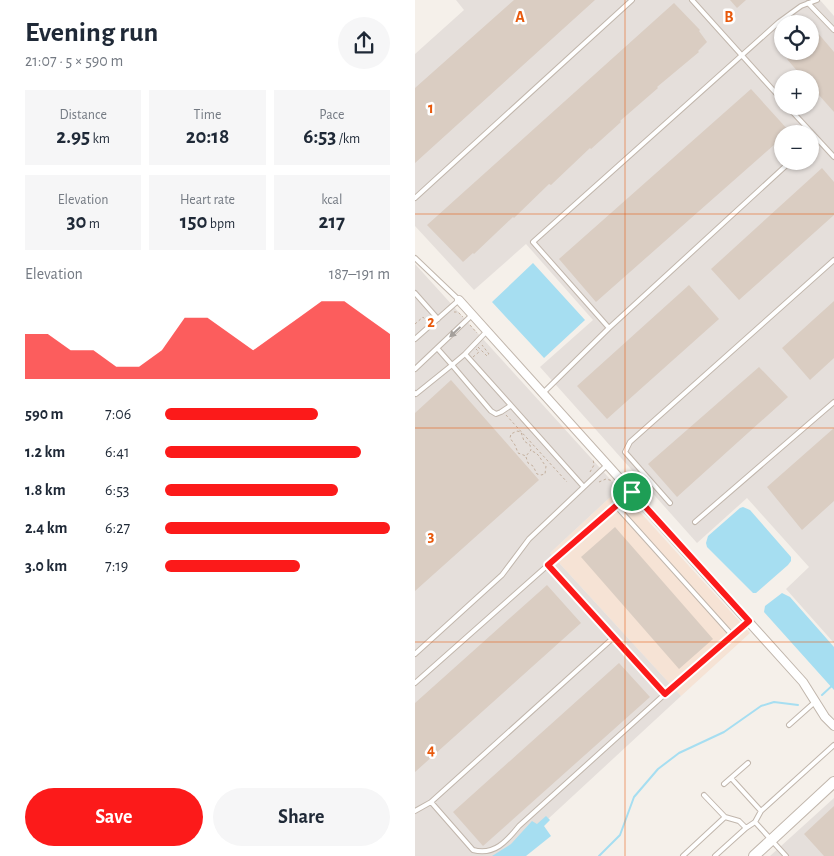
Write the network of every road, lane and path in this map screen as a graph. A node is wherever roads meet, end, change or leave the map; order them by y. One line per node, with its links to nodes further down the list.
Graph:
1 (632, 0): 13 (lane)
2 (692, 0): 6 (lane)
3 (817, 0): 4 (lane)
4 (808, 3): 5 (lane); 6 (lane)
5 (834, 30)
6 (741, 56): 7 (lane); 25 (lane)
7 (774, 91)
8 (795, 115): 9 (lane)
9 (805, 125)
10 (819, 140): 11 (lane)
11 (834, 157)
12 (781, 170): 25 (lane)
13 (415, 198)
14 (415, 258): 17 (lane)
15 (834, 260): 51 (lane)
16 (415, 293): 20 (lane)
17 (459, 300): 19 (street); 20 (lane)
18 (453, 312): 21 (path)
19 (472, 315): 26 (street); 30 (lane, one-way to 30)
20 (438, 319): 28 (lane)
21 (461, 320)
22 (426, 321): 23 (path)
23 (415, 324)
24 (467, 325): 27 (path)
25 (609, 328): 35 (lane)
26 (487, 332): 31 (lane); 35 (street)
27 (476, 336)
28 (415, 339)
29 (481, 342): 32 (path)
30 (437, 348): 33 (lane); 34 (lane)
31 (465, 354): 33 (lane); 38 (lane)
32 (473, 358)
33 (452, 364): 36 (lane); 38 (lane)
34 (415, 369)
35 (543, 393): 44 (street)
36 (415, 394)
37 (834, 402): 53 (lane)
38 (510, 406): 49 (lane)
39 (506, 414): 40 (path)
40 (521, 432): 41 (path); 42 (path); 46 (path)
41 (531, 450): 42 (path); 42 (path)
42 (526, 456)
43 (593, 458): 45 (path)
44 (607, 465): 49 (lane); 50 (street)
45 (590, 472)
46 (567, 482)
47 (599, 482): 48 (path)
48 (614, 482)
49 (583, 486): 58 (lane)
50 (632, 492): 52 (lane); 55 (street)
51 (670, 503)
52 (617, 506): 54 (lane); 56 (lane)
53 (695, 522)
54 (548, 565): 57 (lane); 59 (lane)
55 (749, 621): 56 (lane); 61 (street)
56 (732, 635): 60 (lane)
57 (613, 638): 60 (lane); 70 (lane)
58 (415, 654)
59 (415, 683)
60 (665, 694): 70 (lane)
61 (815, 701): 62 (lane); 63 (street)
62 (789, 725)
63 (834, 726)
64 (834, 746): 72 (lane)
65 (748, 763): 66 (lane)
66 (731, 778): 68 (lane); 72 (lane)
67 (834, 782): 76 (street)
68 (724, 784)
69 (704, 795): 73 (lane)
70 (431, 802): 71 (lane)
71 (415, 811)
72 (761, 811): 74 (lane)
73 (725, 817): 75 (lane); 77 (lane)
74 (755, 822): 75 (lane); 76 (lane)
75 (745, 828): 78 (lane)
76 (771, 840): 79 (street); 80 (lane)
77 (683, 856)
78 (715, 856)
79 (754, 856)
80 (786, 856)

